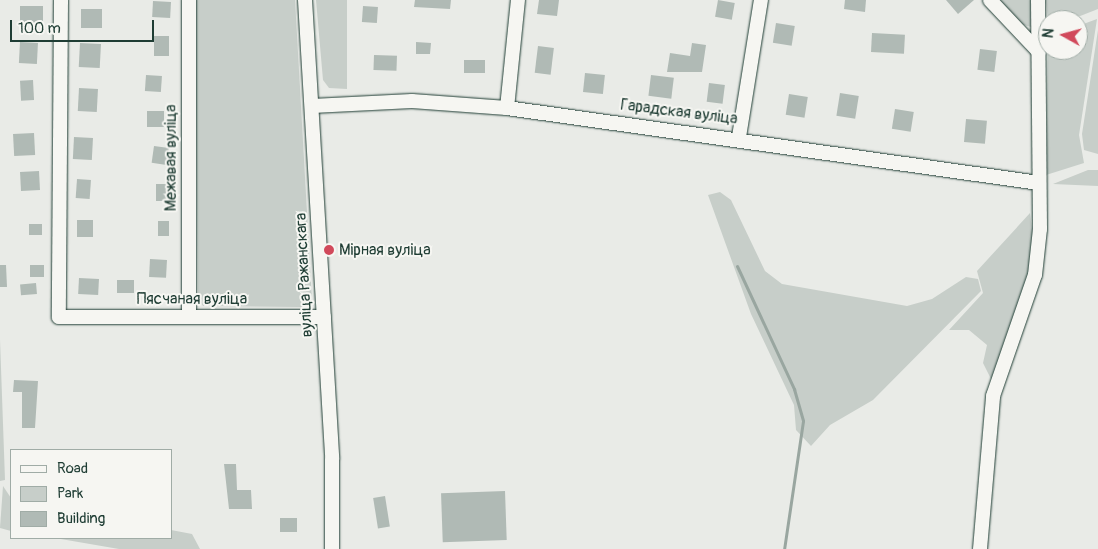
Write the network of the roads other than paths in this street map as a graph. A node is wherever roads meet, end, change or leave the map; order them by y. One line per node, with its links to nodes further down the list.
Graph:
1 (61, 0): 13 (street, Пясчаная вуліца)
2 (188, 0): 13 (street, Межавая вуліца)
3 (305, 0): 9 (street, вуліца Ражанскага)
4 (518, 0): 10 (street)
5 (761, 0): 11 (street)
6 (990, 0): 7 (street)
7 (1038, 51)
8 (1039, 60): 12 (street)
9 (312, 106): 10 (street, Гарадская вуліца); 14 (street, вуліца Ражанскага)
10 (508, 108): 11 (street, Гарадская вуліца)
11 (739, 137): 12 (street, Гарадская вуліца)
12 (1039, 183): 16 (street)
13 (189, 315): 14 (street, Пясчаная вуліца)
14 (324, 317): 15 (street, вуліца Ражанскага)
15 (332, 549)
16 (980, 549)

